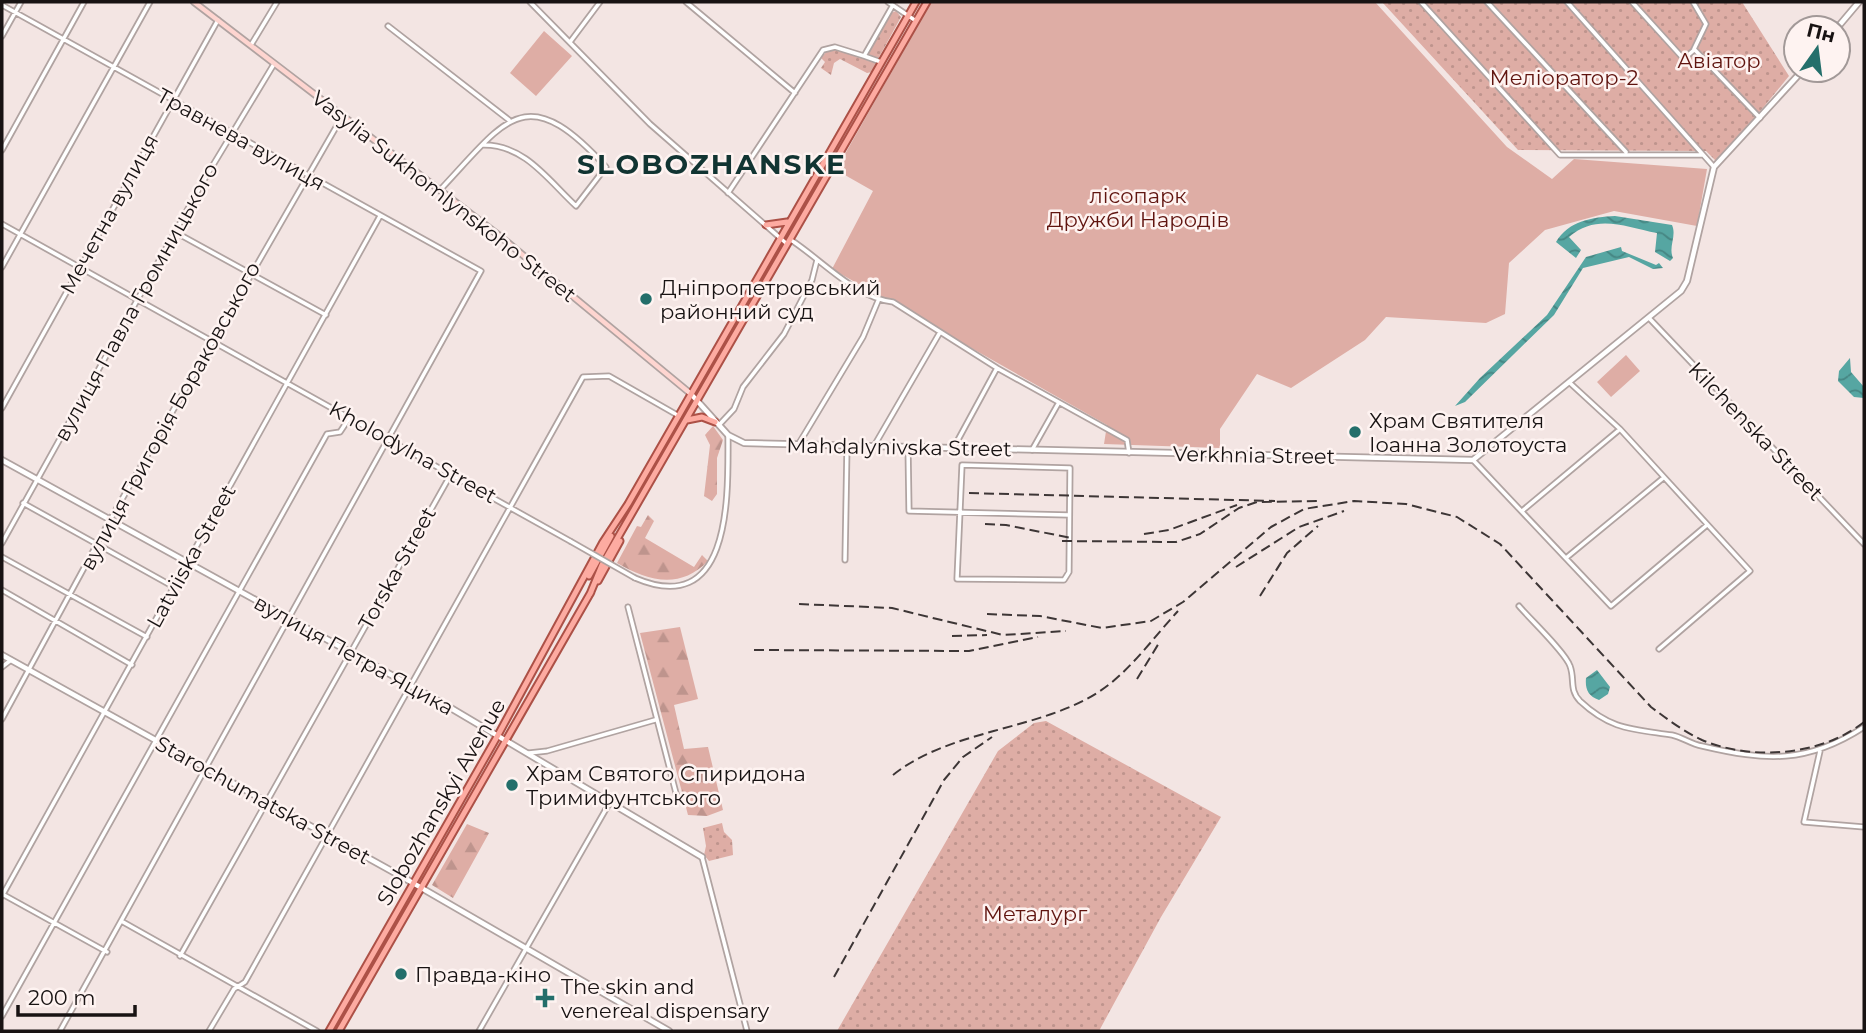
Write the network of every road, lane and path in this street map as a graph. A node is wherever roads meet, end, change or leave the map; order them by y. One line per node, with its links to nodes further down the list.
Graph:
1 (21, 2): 19 (street)
2 (84, 2): 25 (street)
3 (150, 2): 32 (street)
4 (194, 2): 21 (main road, Vasylia Sukhomlynskoho Street)
5 (276, 2): 27 (street)
6 (530, 2): 26 (street)
7 (600, 2): 26 (street)
8 (686, 2): 34 (street)
9 (888, 2): 18 (street)
10 (916, 2): 20 (main road, Slobozhanskyi Avenue)
11 (927, 2): 22 (main road, Slobozhanskyi Avenue)
12 (1421, 2): 44 (street)
13 (1488, 2): 44 (street)
14 (1567, 2): 45 (street)
15 (1632, 2): 28 (street)
16 (1693, 2): 28 (street)
17 (2, 5): 19 (street, Травнева вулиця)
18 (893, 5): 20 (street); 29 (street)
19 (15, 12): 24 (street); 25 (street, Травнева вулиця)
20 (908, 16): 22 (street); 30 (main road, Slobozhanskyi Avenue)
21 (218, 20): 27 (main road, Vasylia Sukhomlynskoho Street); 35 (street, Мечетна вулиця)
22 (916, 21): 57 (main road, Slobozhanskyi Avenue)
23 (388, 26): 38 (street)
24 (2, 36)
25 (63, 39): 32 (street, Травнева вулиця); 43 (street)
26 (570, 42): 49 (street)
27 (251, 45): 31 (main road, Vasylia Sukhomlynskoho Street)
28 (1694, 49): 37 (street)
29 (864, 56): 30 (street); 34 (street)
30 (881, 62): 51 (main road, Slobozhanskyi Avenue)
31 (274, 63): 36 (main road, Vasylia Sukhomlynskoho Street); 39 (street, вулиця Павла Громницького)
32 (113, 67): 35 (street, Травнева вулиця); 55 (street)
33 (1791, 84): 37 (street)
34 (795, 93): 49 (street)
35 (172, 101): 39 (street, Травнева вулиця); 60 (street, Мечетна вулиця)
36 (342, 115): 47 (street, вулиця Григорія Бораковського); 48 (main road, Vasylia Sukhomlynskoho Street)
37 (1761, 119): 46 (street)
38 (509, 120): 40 (street); 42 (street)
39 (231, 133): 47 (street, Травнева вулиця); 54 (street, вулиця Павла Громницького)
40 (491, 138): 41 (street); 42 (street)
41 (484, 145): 42 (street); 48 (street)
42 (494, 145)
43 (2, 150)
44 (1626, 153): 45 (street)
45 (1703, 155): 46 (street)
46 (1714, 167): 65 (street)
47 (308, 175): 50 (street, Травнева вулиця); 61 (street, вулиця Григорія Бораковського)
48 (440, 190): 71 (main road, Vasylia Sukhomlynskoho Street)
49 (728, 193): 53 (street)
50 (380, 216): 64 (street, Latviiska Street); 81 (street, Травнева вулиця)
51 (790, 221): 53 (main road); 56 (main road, Slobozhanskyi Avenue)
52 (2, 224): 55 (street, Kholodylna Street)
53 (766, 225): 56 (street)
54 (175, 232): 61 (street); 62 (street, вулиця Павла Громницького)
55 (21, 235): 59 (street); 60 (street, Kholodylna Street)
56 (780, 238): 57 (street); 71 (main road, Slobozhanskyi Avenue)
57 (788, 242): 58 (street); 72 (main road, Slobozhanskyi Avenue)
58 (817, 260): 63 (street); 78 (street)
59 (2, 267)
60 (80, 267): 62 (street, Kholodylna Street); 74 (street, Мечетна вулиця)
61 (251, 273): 64 (street); 67 (street, вулиця Григорія Бораковського)
62 (138, 299): 67 (street, Kholodylna Street); 93 (street, вулиця Павла Громницького)
63 (878, 300): 66 (street); 82 (street)
64 (326, 315): 69 (street, Latviiska Street)
65 (1648, 318): 70 (street); 102 (street, Kilchenska Street)
66 (939, 334): 68 (street); 84 (street)
67 (214, 341): 69 (street, Kholodylna Street); 99 (street, вулиця Григорія Бораковського)
68 (997, 369): 73 (street); 86 (street)
69 (288, 382): 76 (street, Kholodylna Street); 107 (street, Latviiska Street)
70 (1570, 383): 79 (street); 90 (street)
71 (691, 394): 72 (street); 75 (main road, Slobozhanskyi Avenue)
72 (697, 401): 77 (main road, Slobozhanskyi Avenue); 78 (street)
73 (1058, 404): 87 (street); 88 (street)
74 (2, 408)
75 (678, 415): 77 (street); 95 (street); 129 (main road, Slobozhanskyi Avenue)
76 (350, 417): 81 (street, Kholodylna Street); 110 (street)
77 (687, 420): 78 (main road); 130 (main road, Slobozhanskyi Avenue)
78 (717, 423): 80 (street)
79 (1620, 429): 92 (street); 96 (street)
80 (728, 435): 82 (street, Mahdalynivska Street); 95 (street, Kholodylna Street, bridge)
81 (390, 439): 91 (street, Kholodylna Street); 115 (street)
82 (798, 445): 83 (street, Mahdalynivska Street)
83 (847, 446): 84 (street, Mahdalynivska Street); 106 (street)
84 (874, 446): 85 (street, Mahdalynivska Street)
85 (908, 447): 86 (street, Mahdalynivska Street); 97 (street)
86 (953, 449): 87 (street, Mahdalynivska Street)
87 (1032, 450): 88 (street, Mahdalynivska Street)
88 (1129, 453): 90 (street, Verkhnia Street)
89 (2, 460): 93 (street, вулиця Петра Яцика)
90 (1473, 460): 96 (street)
91 (452, 474): 95 (street, Kholodylna Street); 118 (street, Torska Street)
92 (1663, 479): 100 (street); 105 (street)
93 (37, 480): 94 (street, вулиця Павла Громницького); 99 (street, вулиця Петра Яцика)
94 (23, 503): 101 (street, вулиця Павла Громницького); 103 (street)
95 (510, 507): 124 (street)
96 (1522, 511): 105 (street)
97 (960, 512): 98 (street); 98 (street); 98 (street)
98 (1069, 515)
99 (110, 520): 103 (street, вулиця Григорія Бораковського); 107 (street, вулиця Петра Яцика)
100 (1707, 525): 105 (street); 117 (street)
101 (2, 542)
102 (1864, 544)
103 (97, 546): 108 (street); 111 (street, вулиця Григорія Бораковського)
104 (2, 557): 111 (street)
105 (1566, 558)
106 (845, 560)
107 (187, 563): 108 (street, Latviiska Street); 110 (street, вулиця Петра Яцика)
108 (174, 587): 116 (street, Latviiska Street)
109 (2, 590): 114 (street)
110 (238, 590): 115 (street, вулиця Петра Яцика); 131 (street)
111 (70, 594): 114 (street, вулиця Григорія Бораковського); 116 (street)
112 (1518, 606): 132 (street)
113 (628, 607): 127 (street)
114 (56, 620): 121 (street); 123 (street, вулиця Григорія Бораковського)
115 (290, 620): 118 (street, вулиця Петра Яцика); 134 (street)
116 (146, 637): 121 (street, Latviiska Street)
117 (1659, 649)
118 (350, 653): 124 (street, вулиця Петра Яцика); 136 (street, Torska Street)
119 (2, 655): 120 (street, Starochumatska Street)
120 (11, 660): 122 (street); 123 (street, Starochumatska Street)
121 (132, 665): 125 (street, Latviiska Street)
122 (2, 667)
123 (29, 670): 125 (street, Starochumatska Street); 126 (street, вулиця Григорія Бораковського)
124 (410, 685): 129 (street, вулиця Петра Яцика); 139 (street)
125 (105, 712): 131 (street, Starochumatska Street); 143 (street, Latviiska Street)
126 (2, 719)
127 (656, 719): 133 (street); 135 (street)
128 (1864, 727): 132 (street)
129 (498, 735): 130 (street, вулиця Петра Яцика); 141 (main road, Slobozhanskyi Avenue)
130 (505, 739): 133 (street, вулиця Петра Яцика); 142 (main road, Slobozhanskyi Avenue)
131 (156, 741): 134 (street, Starochumatska Street); 144 (street)
132 (1821, 751): 138 (street)
133 (529, 753): 137 (street, вулиця Петра Яцика)
134 (206, 769): 136 (street, Starochumatska Street); 145 (street)
135 (677, 797)
136 (266, 802): 139 (street, Starochumatska Street); 148 (street, Torska Street)
137 (610, 802): 140 (street, вулиця Петра Яцика); 146 (street)
138 (1864, 827)
139 (327, 835): 141 (street, Starochumatska Street); 149 (street)
140 (702, 857): 158 (street)
141 (413, 883): 142 (street, Starochumatska Street); 154 (main road, Slobozhanskyi Avenue)
142 (420, 887): 146 (street, Starochumatska Street); 155 (main road, Slobozhanskyi Avenue)
143 (2, 895): 144 (street)
144 (54, 922): 147 (street); 150 (street)
145 (123, 922): 147 (street); 148 (street)
146 (527, 948): 156 (street); 157 (street, Starochumatska Street)
147 (107, 952): 151 (street)
148 (180, 956): 149 (street)
149 (238, 988): 152 (street); 153 (street)
150 (2, 1016)
151 (60, 1031)
152 (209, 1031)
153 (317, 1031)
154 (329, 1031)
155 (339, 1031)
156 (479, 1031)
157 (669, 1031)
158 (747, 1031)

